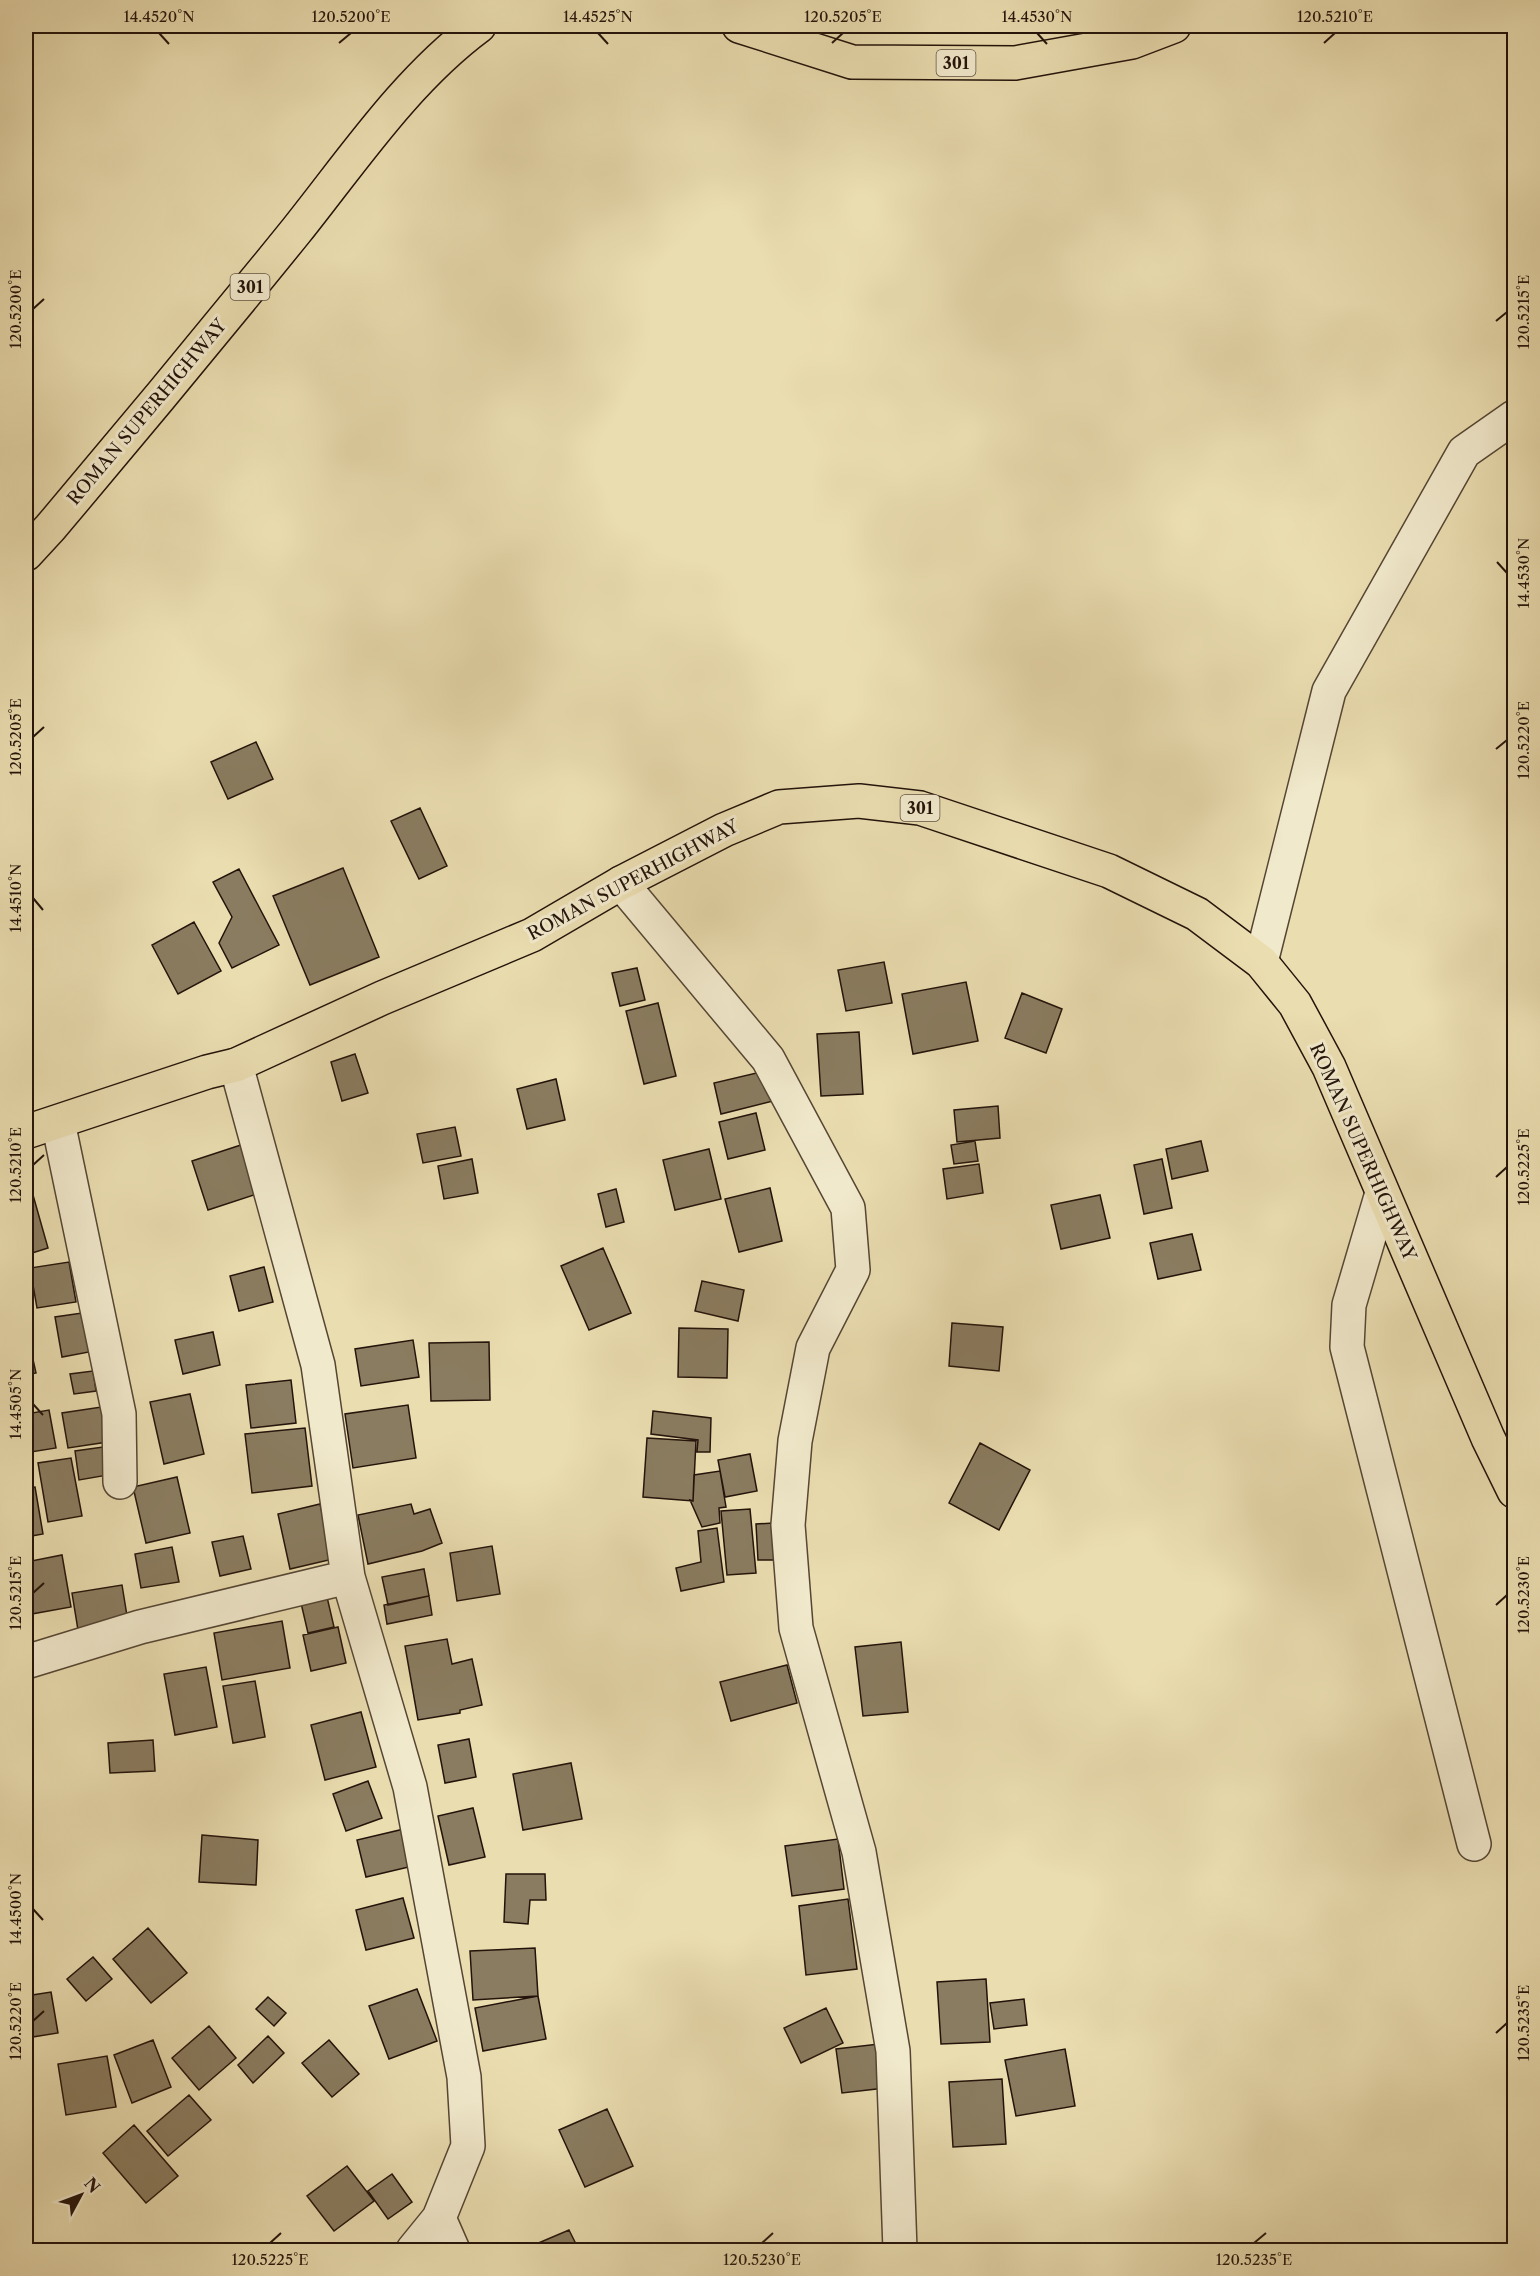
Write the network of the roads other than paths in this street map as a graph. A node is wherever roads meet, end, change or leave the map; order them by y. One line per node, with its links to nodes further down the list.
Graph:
1 (479, 26): 5 (main road, ROMAN SUPERHIGHWAY / 301)
2 (739, 26): 3 (main road, 301)
3 (1174, 26)
4 (1515, 417): 7 (street)
5 (26, 554)
6 (621, 884): 7 (main road, ROMAN SUPERHIGHWAY / 301); 8 (main road, ROMAN SUPERHIGHWAY / 301); 20 (street)
7 (1261, 962): 11 (main road, ROMAN SUPERHIGHWAY / 301)
8 (236, 1065): 9 (main road, ROMAN SUPERHIGHWAY / 301); 14 (street)
9 (58, 1122): 10 (main road, ROMAN SUPERHIGHWAY / 301); 12 (street)
10 (26, 1132)
11 (1382, 1193): 13 (main road, ROMAN SUPERHIGHWAY / 301); 16 (street)
12 (120, 1482)
13 (1515, 1491)
14 (348, 1577): 15 (street); 17 (street)
15 (26, 1662)
16 (1474, 1844)
17 (439, 2218): 18 (street); 19 (street)
18 (413, 2250)
19 (453, 2250)
20 (900, 2250)

